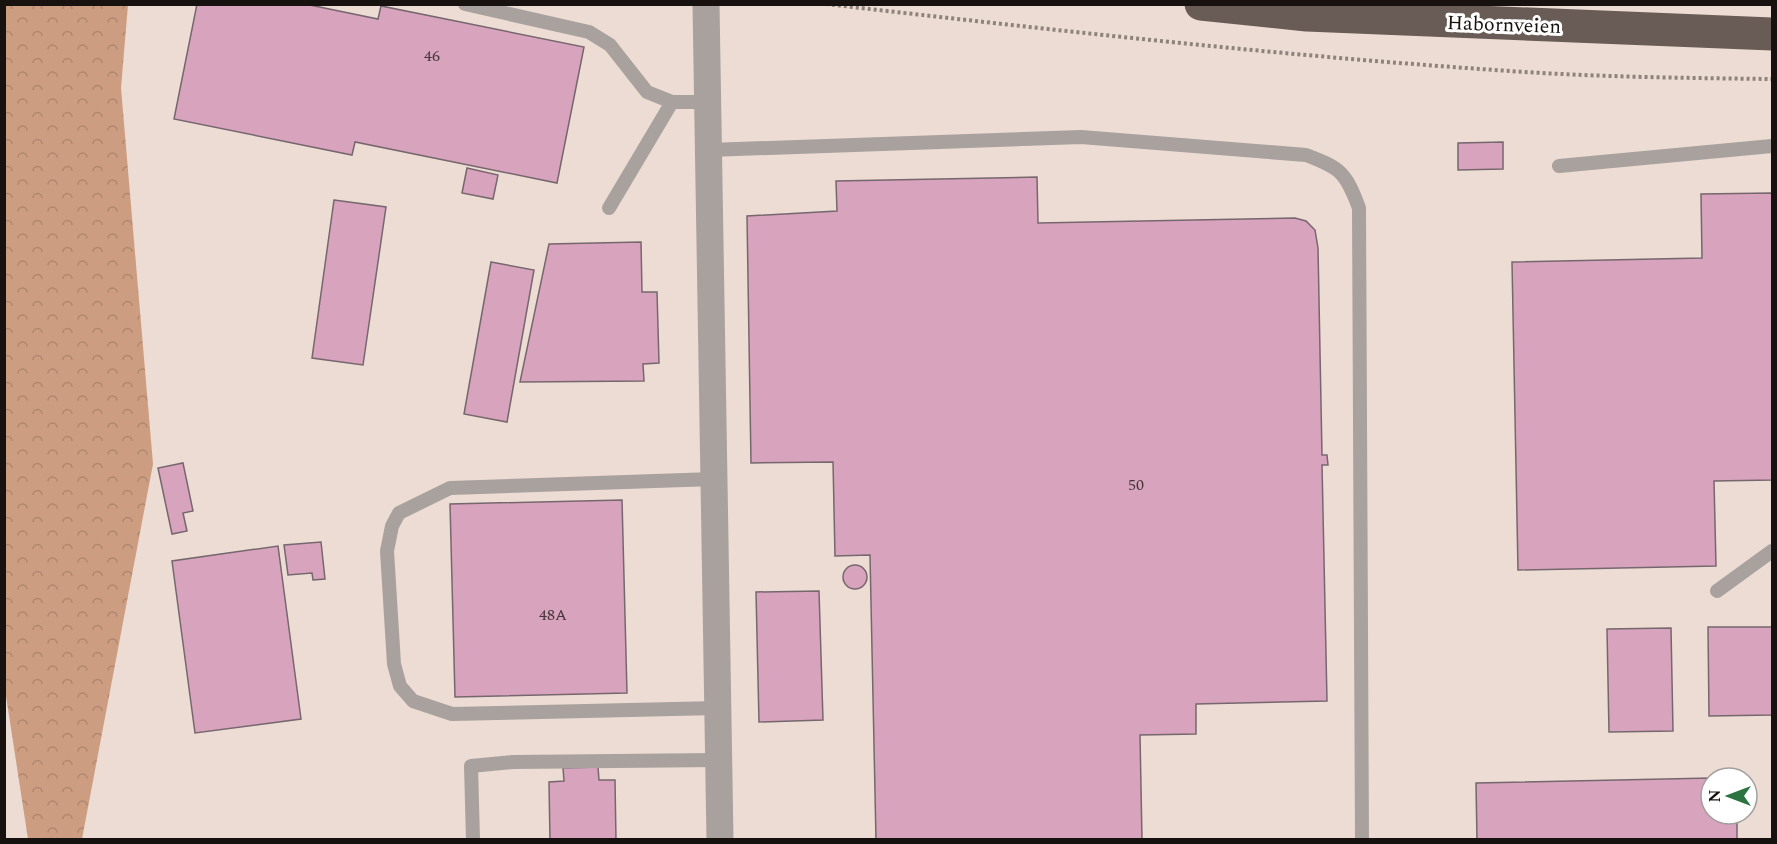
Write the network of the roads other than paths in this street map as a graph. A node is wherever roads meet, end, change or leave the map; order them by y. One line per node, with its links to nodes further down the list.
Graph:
1 (465, 4): 5 (lane)
2 (706, 4): 6 (street)
3 (1201, 4): 4 (highway, Habornveien)
4 (1773, 34)
5 (672, 102): 6 (lane); 10 (lane)
6 (708, 102): 8 (street)
7 (1773, 146): 9 (lane)
8 (709, 150): 11 (street); 18 (lane)
9 (1559, 166)
10 (609, 208)
11 (714, 479): 14 (street); 14 (lane)
12 (1773, 551): 13 (lane)
13 (1717, 591)
14 (718, 708): 15 (street)
15 (718, 760): 16 (lane); 17 (street)
16 (473, 840)
17 (720, 840)
18 (1362, 840)

